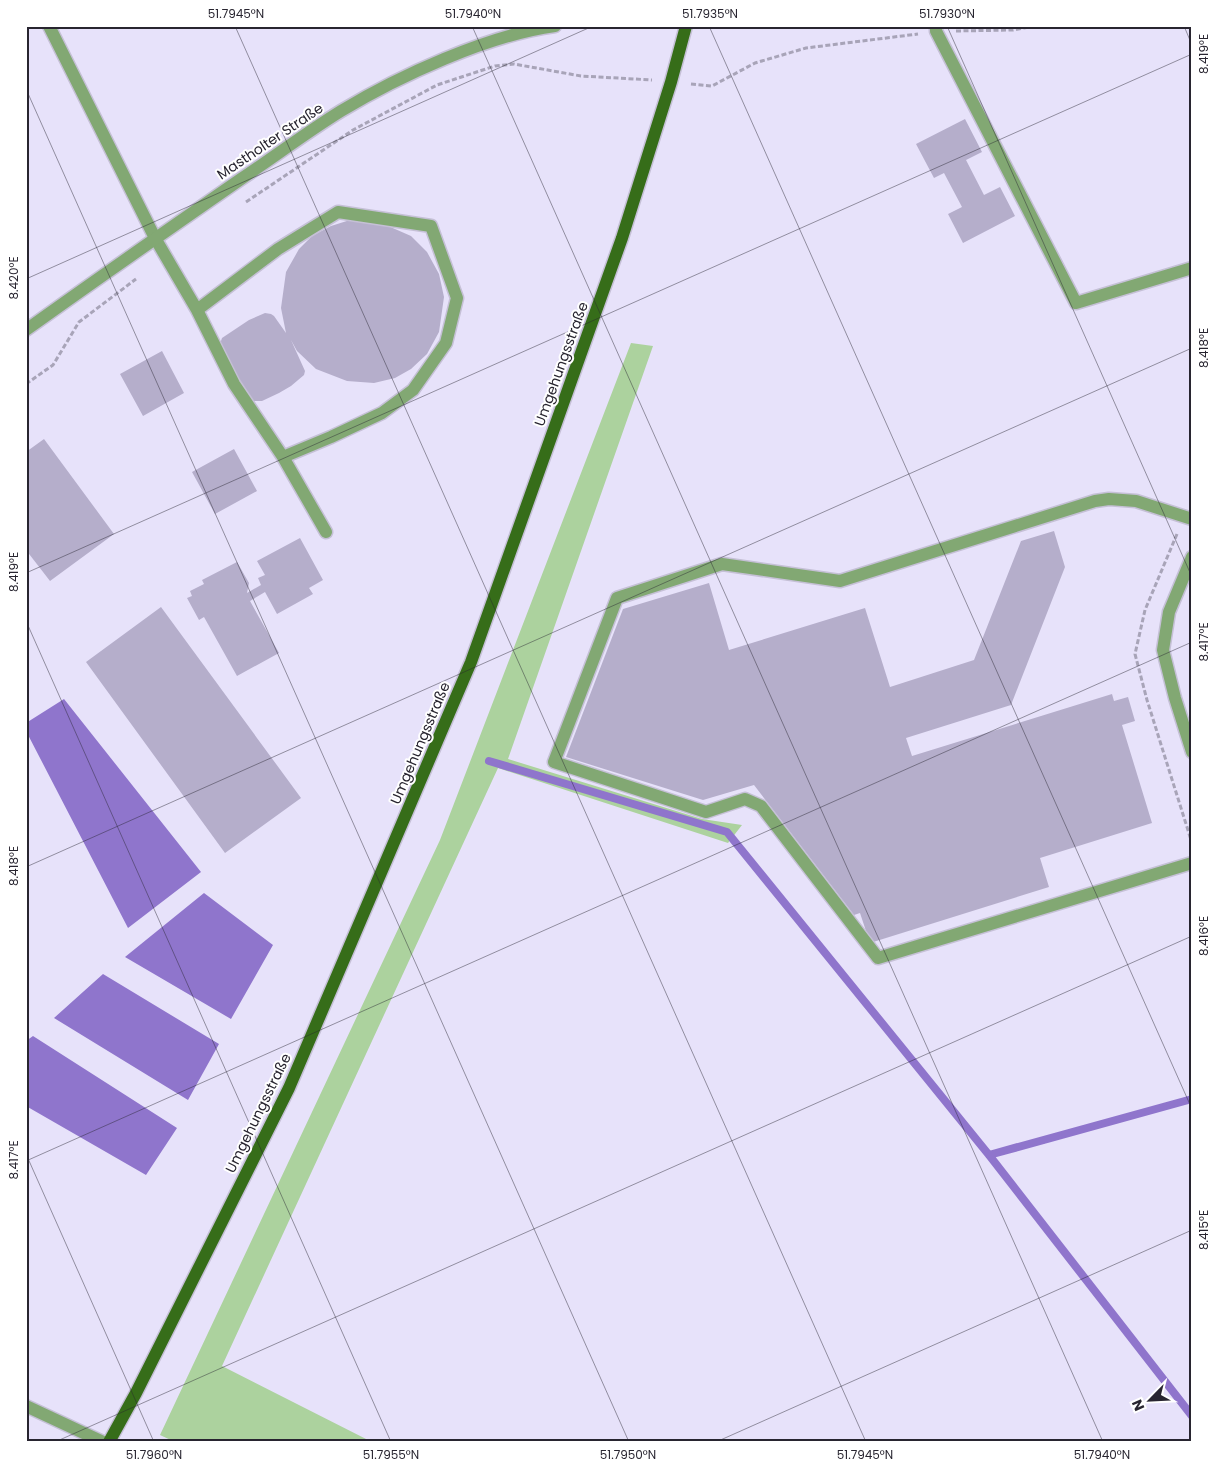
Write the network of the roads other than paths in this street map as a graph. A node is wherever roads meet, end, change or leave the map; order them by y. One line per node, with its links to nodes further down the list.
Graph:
1 (49, 26): 5 (street)
2 (555, 26): 5 (street, Mastholter Straße)
3 (686, 26): 17 (main road, Umgehungsstraße)
4 (936, 29): 6 (street)
5 (155, 238): 7 (street); 8 (street, Mastholter Straße)
6 (1192, 268)
7 (197, 310): 9 (street); 9 (street)
8 (26, 330)
9 (283, 457): 11 (street)
10 (1192, 519): 14 (street)
11 (326, 532)
12 (1192, 556): 13 (street)
13 (1192, 752)
14 (1192, 863)
15 (26, 1406): 16 (street)
16 (103, 1442)
17 (110, 1442)

